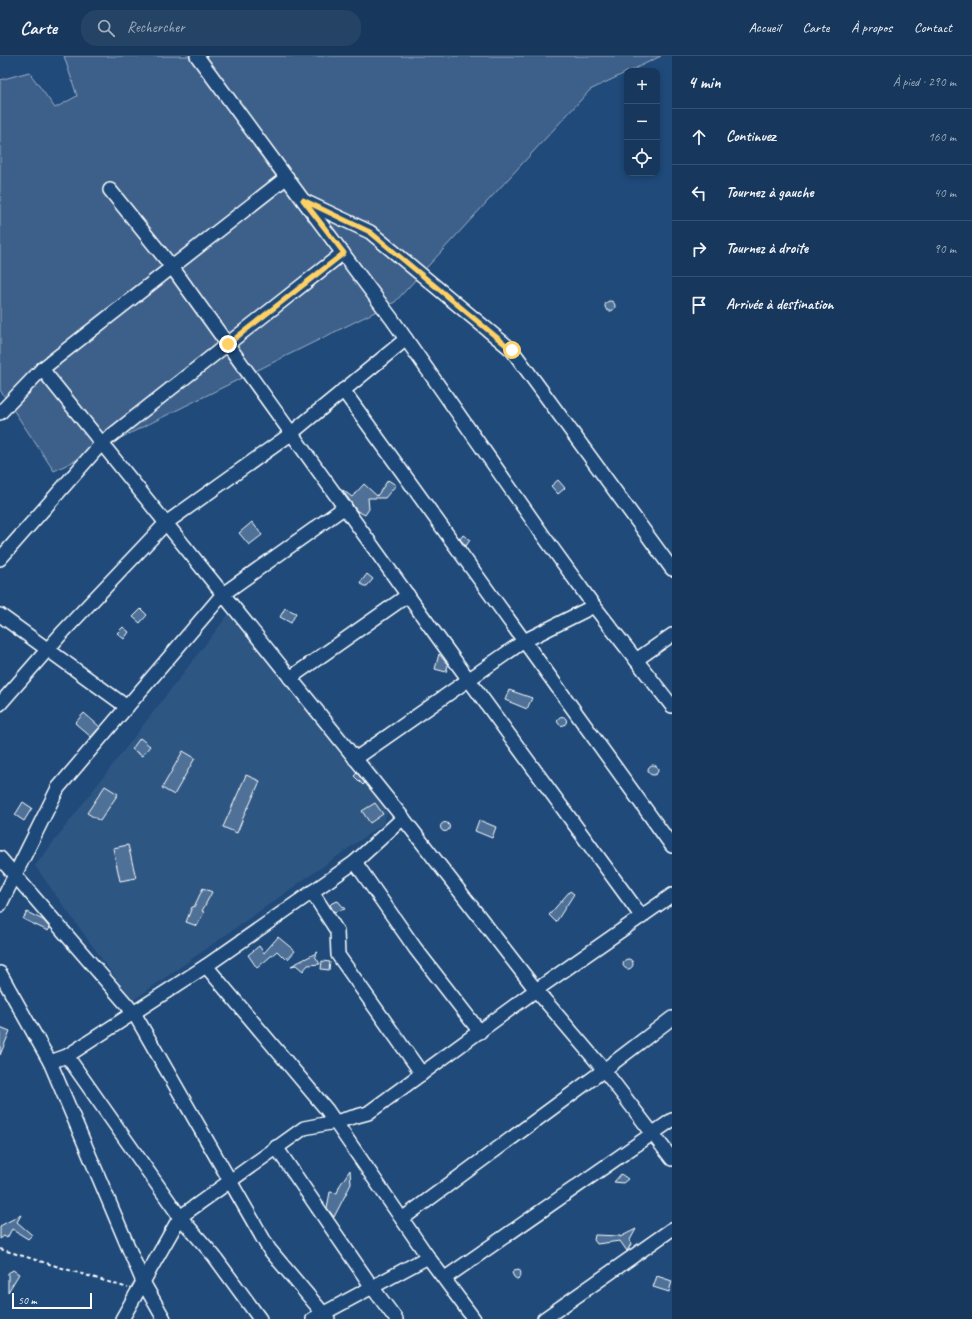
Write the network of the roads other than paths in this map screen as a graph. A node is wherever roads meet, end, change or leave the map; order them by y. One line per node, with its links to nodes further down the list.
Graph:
1 (197, 56): 2 (street)
2 (287, 177): 4 (street); 6 (street)
3 (110, 190): 6 (street)
4 (303, 200): 5 (street); 17 (street)
5 (344, 253): 7 (street); 8 (street)
6 (172, 267): 8 (street); 9 (street)
7 (406, 339): 10 (street); 20 (street)
8 (228, 344): 12 (street); 13 (street)
9 (42, 369): 11 (street); 13 (street)
10 (343, 390): 12 (street); 23 (street)
11 (0, 413)
12 (291, 433): 14 (street); 15 (street)
13 (102, 443): 15 (street); 16 (street)
14 (345, 507): 18 (street); 19 (street)
15 (166, 523): 18 (street); 24 (street)
16 (0, 559)
17 (672, 569)
18 (223, 594): 26 (street); 30 (street)
19 (408, 595): 26 (street); 27 (street)
20 (594, 606): 23 (street); 25 (street)
21 (0, 615): 24 (street)
22 (672, 635): 25 (street)
23 (524, 641): 27 (street); 33 (street)
24 (47, 650): 28 (street); 30 (street)
25 (636, 660): 29 (street)
26 (290, 678): 31 (street)
27 (469, 680): 31 (street); 40 (street)
28 (0, 704)
29 (672, 706)
30 (127, 707): 36 (street)
31 (355, 759): 32 (street)
32 (402, 818): 35 (street); 43 (street)
33 (672, 846)
34 (0, 858): 36 (street)
35 (356, 862): 37 (street); 46 (street)
36 (15, 875): 39 (street); 44 (street)
37 (312, 892): 41 (street); 50 (street)
38 (672, 896): 40 (street)
39 (0, 905)
40 (642, 917): 43 (street)
41 (206, 966): 44 (street); 52 (street)
42 (0, 973): 48 (street)
43 (536, 990): 46 (street); 49 (street)
44 (134, 1013): 47 (street); 56 (street)
45 (672, 1018): 49 (street)
46 (480, 1032): 50 (street)
47 (67, 1056): 48 (street); 57 (street)
48 (50, 1062): 62 (street)
49 (604, 1070): 53 (street); 58 (street)
50 (422, 1074): 52 (street)
51 (672, 1120): 53 (street)
52 (335, 1122): 54 (street); 58 (street)
53 (653, 1134): 55 (street); 61 (street)
54 (276, 1147): 56 (street); 63 (street)
55 (672, 1159)
56 (230, 1181): 57 (street); 64 (street)
57 (180, 1217): 62 (street); 67 (street)
58 (402, 1220): 60 (street)
59 (672, 1229): 70 (street)
60 (428, 1257): 61 (street); 63 (street)
61 (444, 1278): 69 (street)
62 (141, 1287): 65 (street); 66 (street)
63 (372, 1287): 64 (street); 68 (street)
64 (321, 1317)
65 (122, 1319)
66 (164, 1319)
67 (260, 1319)
68 (396, 1319)
69 (474, 1319)
70 (544, 1319)

